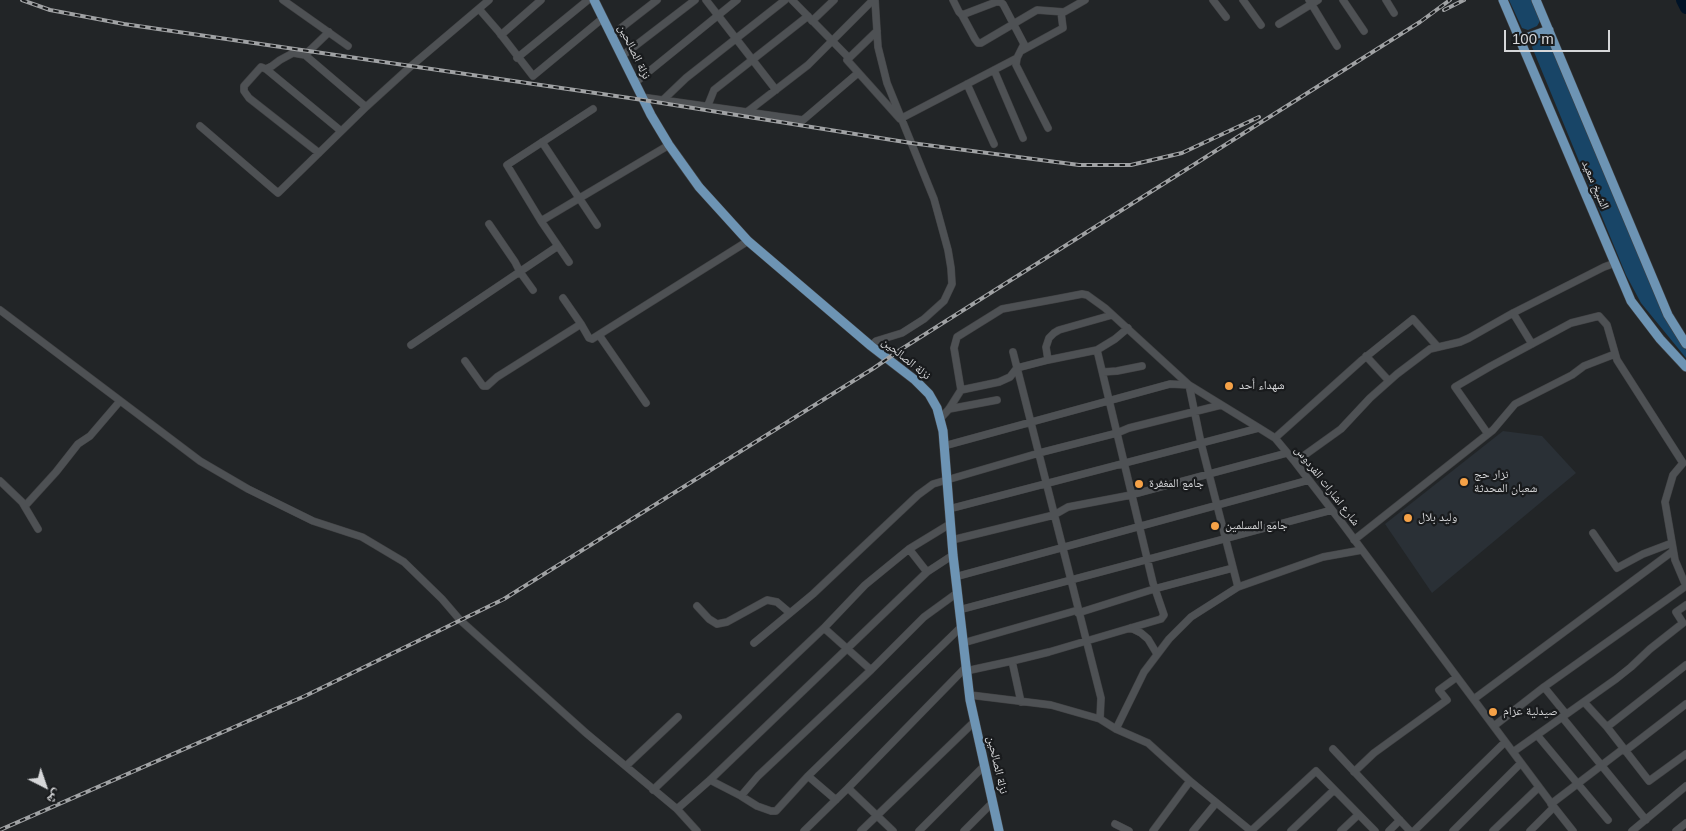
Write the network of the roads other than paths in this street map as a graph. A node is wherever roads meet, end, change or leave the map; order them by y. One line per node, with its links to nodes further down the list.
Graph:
1 (283, 0): 38 (street)
2 (490, 0): 24 (street)
3 (541, 0): 39 (street)
4 (588, 0): 49 (street)
5 (594, 0): 30 (main road, نزلة الصالحين)
6 (657, 0): 40 (street)
7 (695, 0): 48 (street)
8 (706, 0): 27 (street)
9 (737, 0): 27 (street)
10 (785, 0): 41 (street)
11 (793, 0): 31 (street)
12 (834, 0): 31 (street)
13 (874, 0): 36 (street); 43 (street)
14 (952, 0): 28 (street)
15 (1085, 0): 23 (street)
16 (1213, 0): 29 (street)
17 (1243, 0): 34 (street)
18 (1343, 0): 37 (street)
19 (1386, 0): 26 (street)
20 (1503, 0): 42 (main road, الشيخ سعيد)
21 (1536, 0): 35 (main road, الشيخ سعيد)
22 (1313, 1): 33 (street); 45 (street)
23 (1074, 3): 25 (street)
24 (479, 9): 39 (street); 62 (street)
25 (1061, 12): 32 (street); 46 (street)
26 (1394, 12)
27 (718, 15): 41 (street); 56 (street)
28 (962, 15): 32 (street); 32 (street)
29 (1226, 17)
30 (603, 18): 40 (main road, نزلة الصالحين); 49 (street)
31 (810, 18): 43 (street); 52 (street)
32 (1014, 23): 46 (street)
33 (1278, 24)
34 (1261, 25)
35 (1549, 30): 42 (main road); 92 (main road, الشيخ سعيد)
36 (877, 31): 50 (street); 65 (street)
37 (1364, 31)
38 (329, 32): 44 (street); 47 (street)
39 (501, 35): 49 (street)
40 (612, 35): 48 (main road, نزلة الصالحين)
41 (736, 38): 52 (street); 60 (street)
42 (1520, 40): 81 (main road, الشيخ سعيد)
43 (832, 41): 50 (street); 58 (street)
44 (348, 46)
45 (1337, 46)
46 (1021, 51): 51 (street)
47 (305, 55): 53 (street); 62 (street)
48 (622, 56): 56 (main road, نزلة الصالحين)
49 (517, 58)
50 (849, 58): 55 (street)
51 (1017, 58): 54 (street); 67 (street)
52 (753, 60): 58 (street); 61 (street)
53 (266, 69): 68 (street); 73 (street)
54 (994, 70): 57 (street); 69 (street)
55 (858, 73): 64 (street); 65 (street)
56 (636, 82): 59 (main road, نزلة الصالحين)
57 (967, 84): 65 (street); 71 (street)
58 (776, 90): 64 (street)
59 (642, 97): 60 (street); 72 (main road, نزلة الصالحين)
60 (663, 100): 61 (street)
61 (708, 105): 64 (street)
62 (366, 107): 68 (street)
63 (593, 109): 70 (street)
64 (747, 112)
65 (900, 119): 94 (street)
66 (200, 126): 73 (street)
67 (1048, 128)
68 (341, 131): 73 (street)
69 (1023, 138)
70 (542, 142): 74 (street); 75 (street)
71 (994, 144)
72 (669, 146): 74 (street); 78 (main road, نزلة الصالحين)
73 (319, 153)
74 (579, 199): 75 (street); 77 (street)
75 (541, 221): 79 (street)
76 (489, 224): 82 (street)
77 (597, 225)
78 (748, 241): 90 (street); 94 (main road, نزلة الصالحين)
79 (558, 246): 80 (street); 82 (street)
80 (569, 262)
81 (1615, 263): 86 (street); 103 (main road, الشيخ سعيد)
82 (520, 272): 83 (street); 93 (street)
83 (532, 290)
84 (563, 298): 88 (street)
85 (0, 310): 110 (street)
86 (1513, 313): 91 (street); 95 (street)
87 (1112, 315): 89 (street, شارع اشارات الفردوس); 100 (street); 108 (street, شارع اشارات الفردوس)
88 (581, 324): 90 (street); 101 (street)
89 (1128, 328): 96 (street); 107 (street, شارع اشارات الفردوس)
90 (599, 335): 112 (street)
91 (1532, 344): 98 (street); 120 (street)
92 (1686, 344)
93 (411, 345)
94 (871, 346): 116 (main road, نزلة الصالحين)
95 (1437, 346): 99 (street); 106 (street)
96 (1097, 350): 100 (street); 105 (street)
97 (1013, 352): 104 (street)
98 (1615, 354): 120 (street); 146 (street)
99 (1366, 356): 106 (street); 121 (street)
100 (1048, 360): 104 (street)
101 (465, 361)
102 (1142, 366): 105 (street)
103 (1686, 367)
104 (1017, 368): 108 (street); 117 (street)
105 (1102, 372): 111 (street)
106 (1389, 381): 126 (street)
107 (1189, 385): 111 (street); 113 (street, شارع اشارات الفردوس); 115 (street)
108 (961, 390): 114 (street)
109 (997, 400): 114 (street)
110 (120, 401): 134 (street); 199 (street)
111 (1109, 402): 117 (street); 119 (street)
112 (646, 403)
113 (1221, 405): 115 (street); 118 (street, شارع اشارات الفردوس)
114 (949, 409): 116 (street)
115 (1194, 411): 119 (street); 122 (street)
116 (940, 419): 123 (main road, نزلة الصالحين)
117 (1031, 422): 123 (street); 124 (street)
118 (1259, 428): 121 (street, شارع اشارات الفردوس); 122 (street)
119 (1117, 433): 124 (street); 127 (street)
120 (1488, 434): 145 (street)
121 (1275, 438): 125 (street, شارع اشارات الفردوس)
122 (1201, 443): 127 (street); 128 (street)
123 (944, 446): 129 (main road, نزلة الصالحين)
124 (1039, 453): 129 (street); 132 (street)
125 (1287, 454): 126 (street, شارع اشارات الفردوس); 128 (street)
126 (1295, 462): 130 (street, شارع اشارات الفردوس)
127 (1124, 464): 132 (street); 133 (street)
128 (1209, 474): 133 (street); 135 (street)
129 (947, 479): 136 (main road, نزلة الصالحين); 164 (street)
130 (1309, 480): 135 (street); 137 (street, شارع اشارات الفردوس)
131 (0, 481): 134 (street)
132 (1046, 484): 136 (street); 138 (street)
133 (1131, 494): 138 (street); 140 (street)
134 (24, 506): 141 (street)
135 (1217, 506): 140 (street); 143 (street)
136 (949, 509): 139 (main road, نزلة الصالحين)
137 (1332, 510): 143 (street); 145 (street, شارع اشارات الفردوس)
138 (1054, 515): 144 (street); 147 (street)
139 (950, 524): 144 (main road, نزلة الصالحين); 148 (street)
140 (1139, 527): 147 (street); 151 (street)
141 (38, 530)
142 (1593, 534): 146 (street)
143 (1226, 539): 151 (street); 152 (street)
144 (952, 540): 150 (main road, نزلة الصالحين)
145 (1354, 540): 149 (street, شارع اشارات الفردوس)
146 (1673, 547): 156 (street); 180 (street)
147 (1062, 548): 154 (street); 155 (street)
148 (910, 549): 153 (street); 166 (street)
149 (1362, 550): 157 (street); 177 (street, شارع اشارات الفردوس)
150 (953, 555): 153 (street); 154 (main road, نزلة الصالحين)
151 (1147, 561): 155 (street); 158 (street)
152 (1233, 568): 157 (street); 158 (street)
153 (927, 572): 171 (street)
154 (955, 577): 159 (main road, نزلة الصالحين)
155 (1070, 580): 162 (street); 163 (street)
156 (1686, 586): 178 (street)
157 (1238, 587): 172 (street)
158 (1154, 589): 163 (street); 167 (street)
159 (957, 593): 162 (main road, نزلة الصالحين); 176 (street)
160 (1686, 605): 182 (street)
161 (696, 606): 164 (street)
162 (959, 610): 165 (main road, نزلة الصالحين)
163 (1078, 612): 168 (street); 170 (street)
164 (790, 613): 169 (street)
165 (961, 627): 170 (main road, نزلة الصالحين); 202 (street)
166 (824, 628): 171 (street); 209 (street)
167 (1131, 628): 168 (street); 172 (street)
168 (1085, 641): 173 (street); 186 (street)
169 (754, 642)
170 (963, 643): 175 (main road, نزلة الصالحين)
171 (847, 649): 176 (street); 203 (street)
172 (1157, 654): 190 (street)
173 (1012, 661): 175 (street); 181 (street)
174 (1686, 665): 189 (street)
175 (966, 669): 179 (main road, نزلة الصالحين); 208 (street)
176 (871, 670): 211 (street)
177 (1457, 677): 180 (street, شارع اشارات الفردوس); 201 (street)
178 (1544, 687): 185 (street); 188 (street)
179 (970, 696): 181 (street); 187 (main road, نزلة الصالحين)
180 (1474, 700): 188 (street, شارع اشارات الفردوس)
181 (1021, 702): 186 (street)
182 (1584, 702): 185 (street); 189 (street)
183 (1686, 704): 194 (street)
184 (678, 716): 199 (street)
185 (1564, 716): 191 (street); 198 (street)
186 (1100, 719): 190 (street)
187 (974, 722): 200 (main road, نزلة الصالحين); 217 (street)
188 (1494, 726): 192 (street, شارع اشارات الفردوس)
189 (1607, 727): 194 (street)
190 (1116, 729): 204 (street)
191 (1537, 735): 195 (street); 205 (street)
192 (1505, 742): 195 (street, شارع اشارات الفردوس); 239 (street)
193 (1333, 749): 201 (street)
194 (1624, 750): 196 (street); 198 (street)
195 (1513, 752): 197 (street, شارع اشارات الفردوس)
196 (1686, 754)
197 (1521, 763): 207 (street, شارع اشارات الفردوس); 240 (street)
198 (1602, 765): 205 (street); 221 (street)
199 (626, 766): 209 (street)
200 (984, 766): 214 (main road, نزلة الصالحين); 228 (street)
201 (1354, 772): 219 (street)
202 (808, 776): 211 (street); 212 (street)
203 (710, 780): 211 (street); 216 (street)
204 (1190, 781): 213 (street); 232 (street)
205 (1578, 784): 215 (street); 220 (street)
206 (1686, 786): 221 (street)
207 (1539, 787): 215 (street, شارع اشارات الفردوس); 241 (street)
208 (848, 788): 212 (street); 217 (street)
209 (653, 790): 216 (street)
210 (1334, 790): 213 (street); 218 (street); 234 (street)
211 (741, 796)
212 (836, 800): 225 (street)
213 (1216, 802): 233 (street)
214 (992, 803): 229 (street); 230 (main road, نزلة الصالحين)
215 (1553, 805): 242 (street); 243 (street, شارع اشارات الفردوس)
216 (677, 809): 224 (street)
217 (876, 815): 226 (street); 227 (street)
218 (1358, 815): 235 (street); 236 (street)
219 (1400, 820): 237 (street); 238 (street)
220 (1608, 820)
221 (1646, 820): 244 (street)
222 (1686, 823): 245 (street)
223 (1115, 824): 231 (street)
224 (697, 831)
225 (804, 831)
226 (860, 831)
227 (893, 831)
228 (919, 831)
229 (964, 831)
230 (999, 831)
231 (1129, 831)
232 (1153, 831)
233 (1193, 831)
234 (1291, 831)
235 (1341, 831)
236 (1375, 831)
237 (1388, 831)
238 (1410, 831)
239 (1414, 831)
240 (1453, 831)
241 (1493, 831)
242 (1530, 831)
243 (1573, 831)
244 (1632, 831)
245 (1676, 831)

